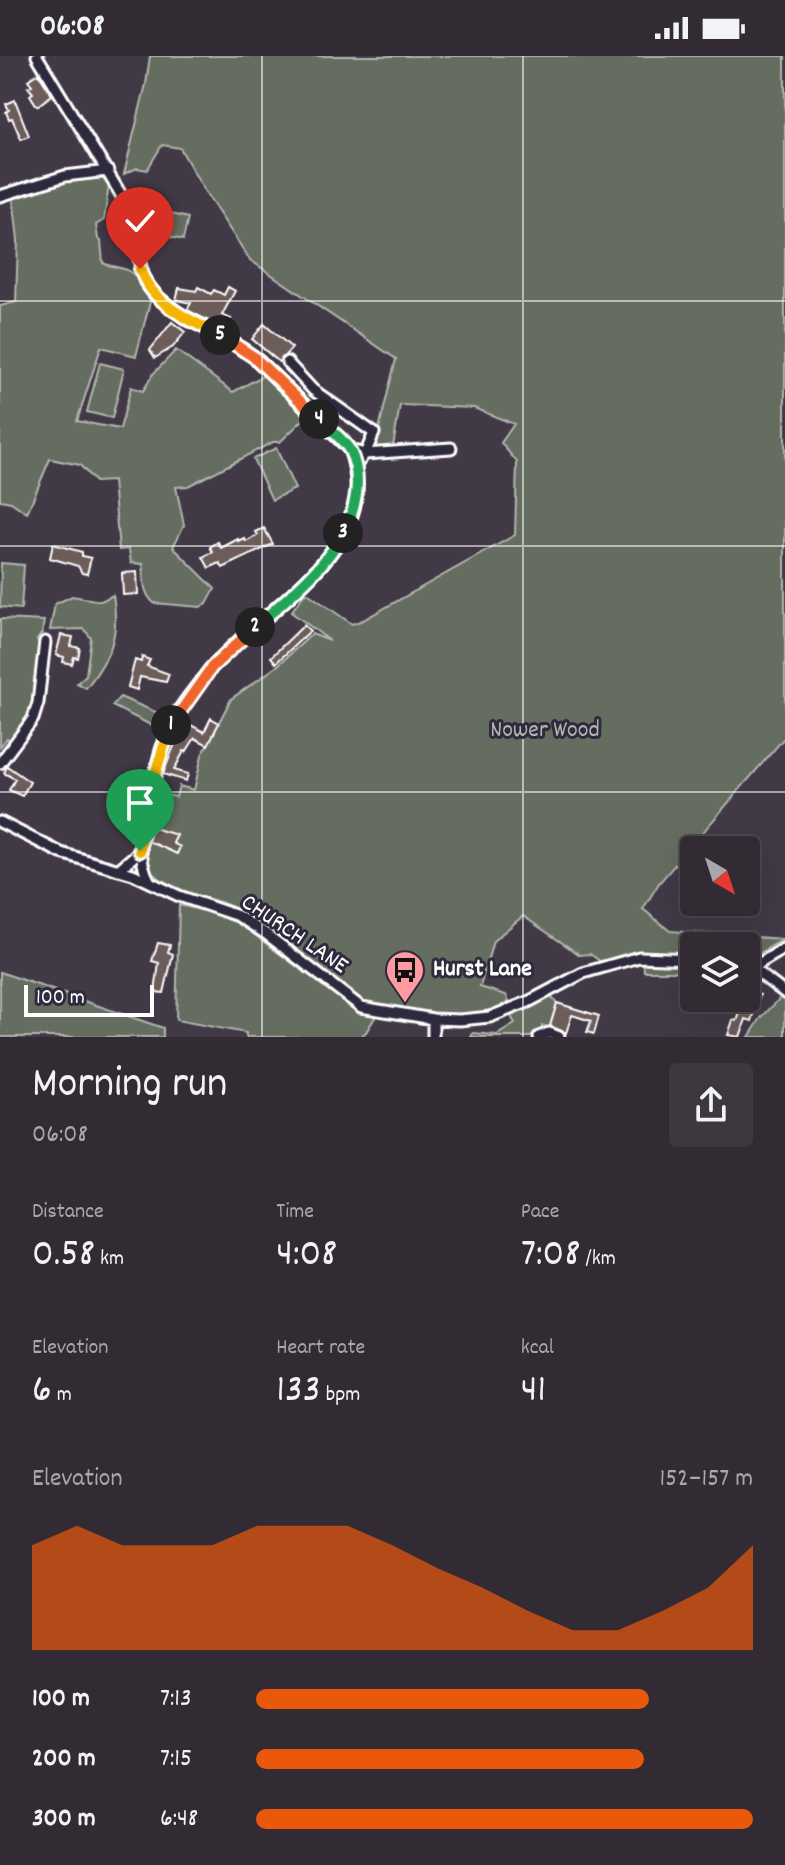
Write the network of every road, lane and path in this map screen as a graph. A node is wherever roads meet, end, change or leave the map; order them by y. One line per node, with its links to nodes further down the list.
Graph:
1 (37, 56): 2 (street)
2 (108, 171): 3 (street); 6 (street)
3 (0, 196)
4 (287, 362): 7 (street)
5 (451, 448): 7 (street)
6 (350, 450): 7 (street); 8 (street)
7 (365, 454): 8 (street)
8 (354, 467): 12 (street)
9 (45, 642): 10 (street)
10 (0, 763)
11 (1, 824): 13 (street, CHURCH LANE)
12 (140, 851): 13 (street); 14 (street)
13 (118, 870): 14 (street, CHURCH LANE)
14 (150, 882): 20 (street, CHURCH LANE)
15 (785, 948): 17 (street)
16 (680, 958): 20 (street, CHURCH LANE)
17 (760, 961)
18 (760, 975): 19 (street)
19 (785, 993)
20 (433, 1019): 21 (street)
21 (433, 1037)
22 (539, 1037): 23 (street)
23 (559, 1037)

